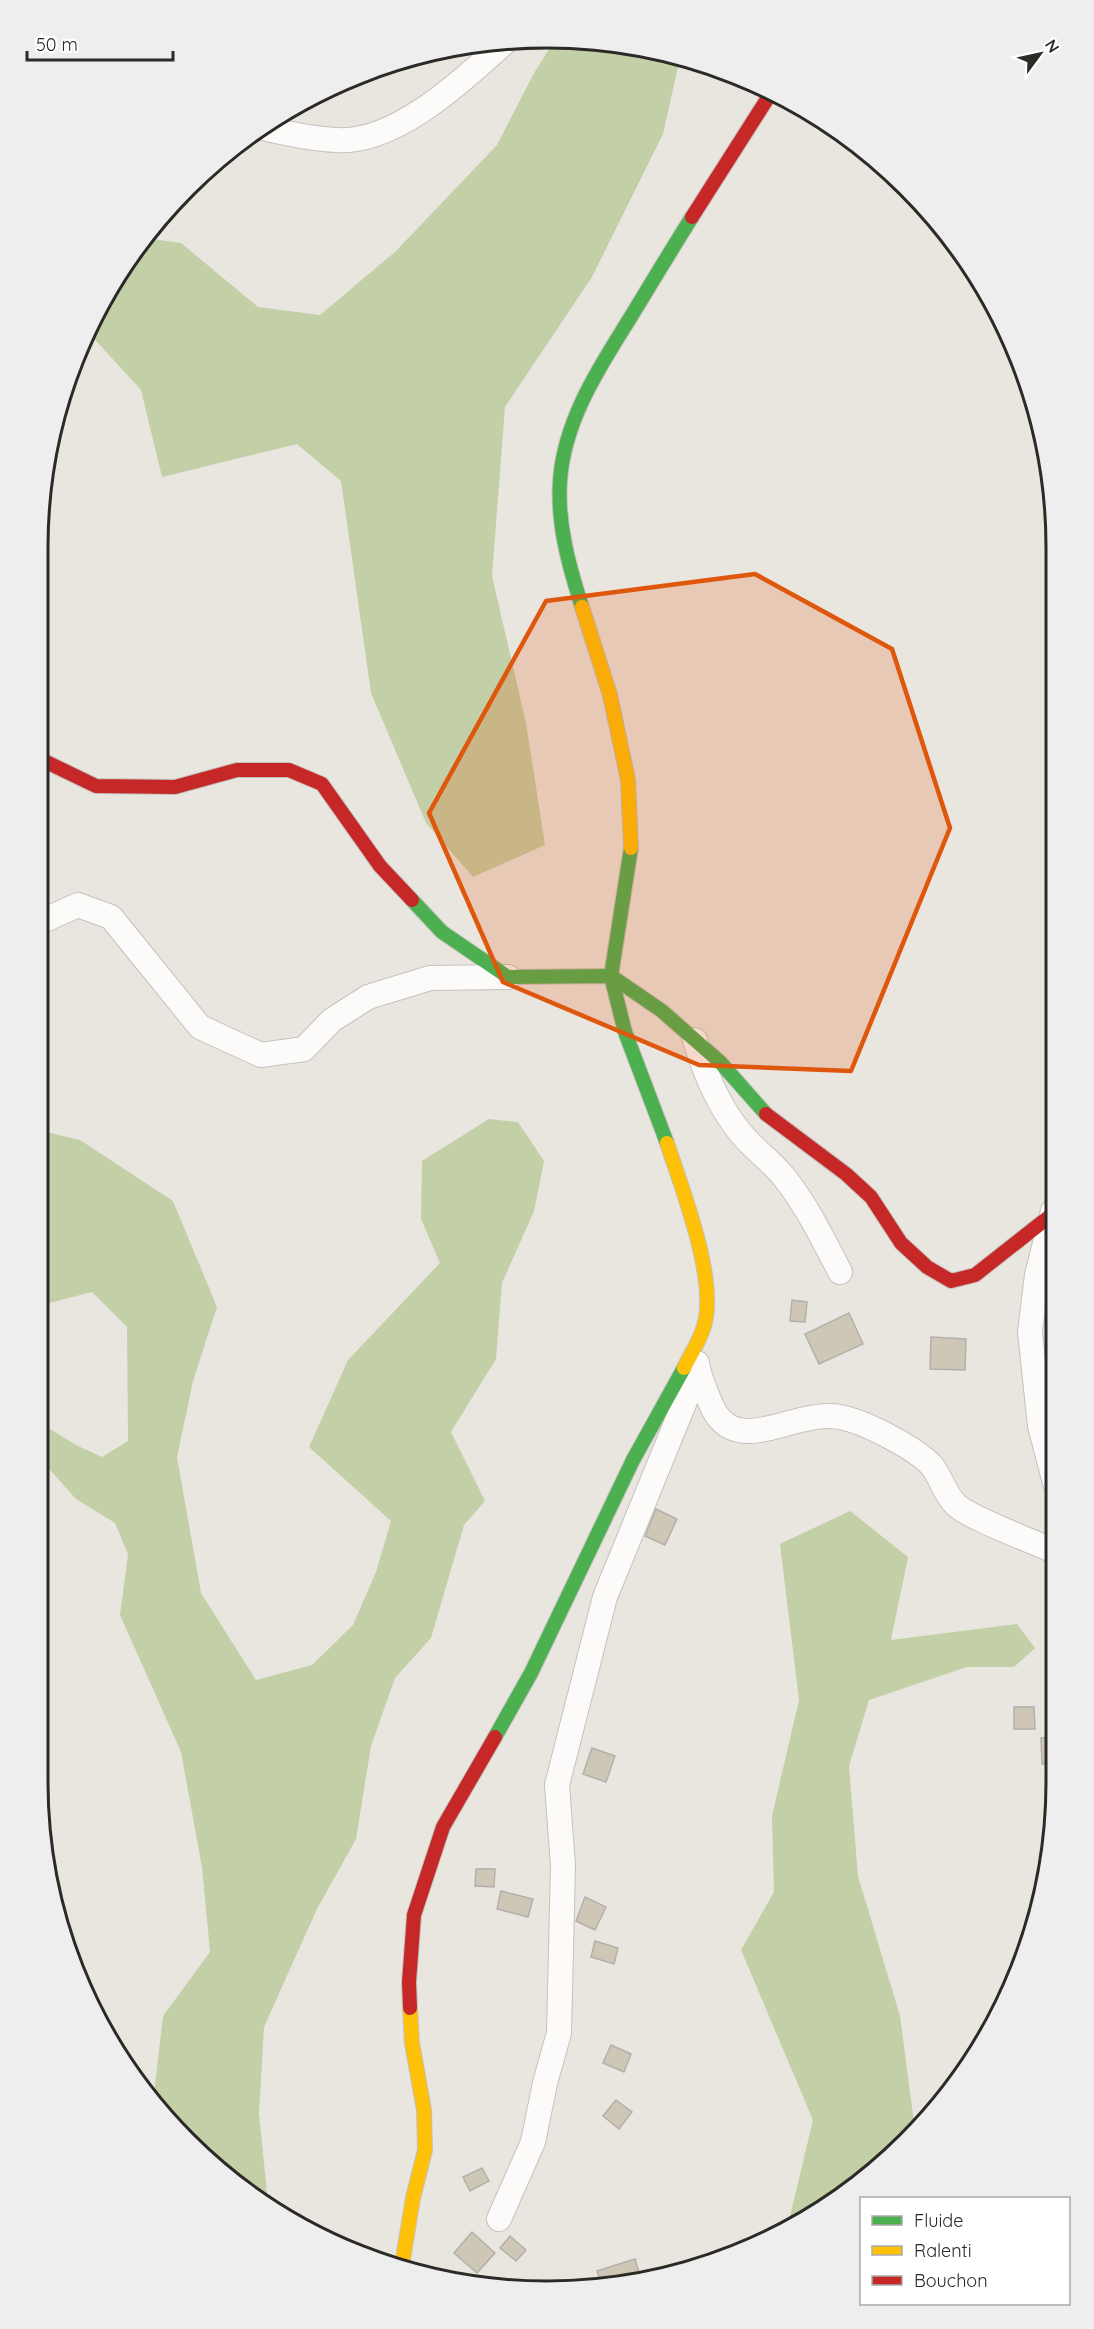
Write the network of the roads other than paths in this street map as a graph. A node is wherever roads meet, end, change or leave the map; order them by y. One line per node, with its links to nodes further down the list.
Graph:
1 (495, 51): 3 (street)
2 (767, 99): 6 (street)
3 (274, 130)
4 (48, 763): 7 (street)
5 (48, 918): 7 (street)
6 (611, 976): 7 (street); 8 (street); 12 (street)
7 (508, 977)
8 (694, 1040): 9 (street); 11 (street)
9 (1046, 1218)
10 (1046, 1238): 13 (street)
11 (840, 1272)
12 (697, 1358): 14 (street); 15 (street); 16 (street)
13 (1046, 1447)
14 (1046, 1547)
15 (499, 2219)
16 (403, 2260)

